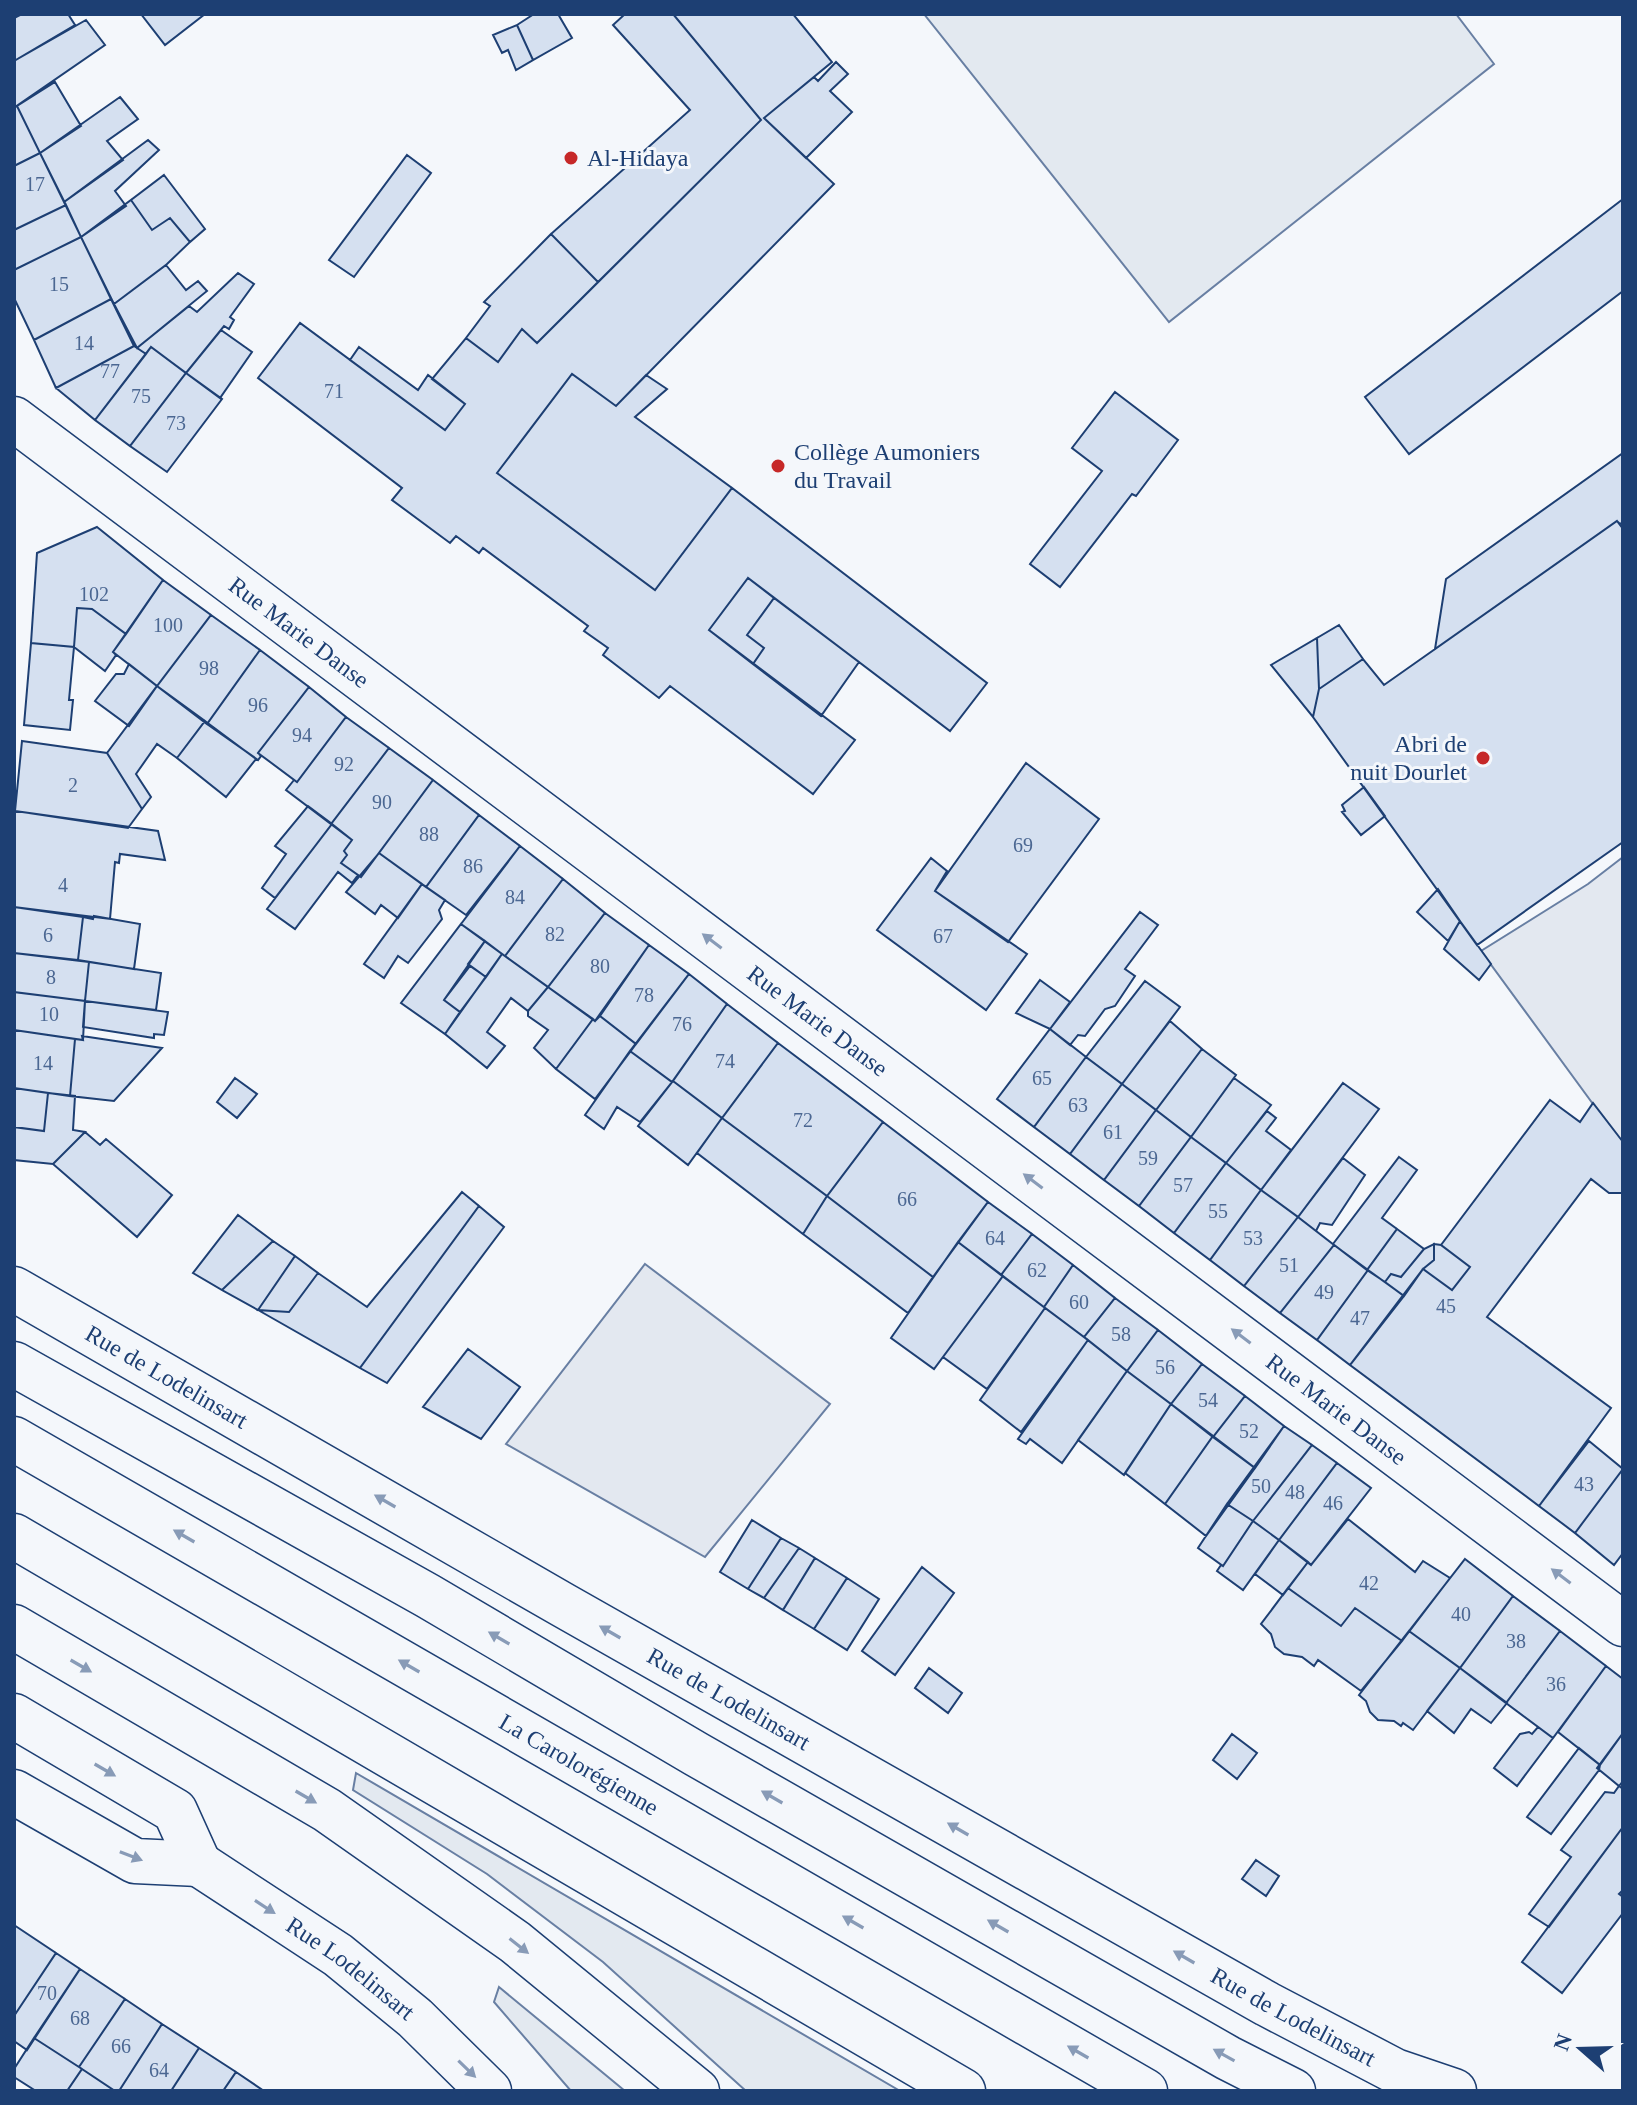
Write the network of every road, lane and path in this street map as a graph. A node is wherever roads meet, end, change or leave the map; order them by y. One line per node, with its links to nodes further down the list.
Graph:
1 (14, 419): 6 (main road, Rue Marie Danse, one-way to 1)
2 (14, 1289): 16 (main road, Rue de Lodelinsart, one-way to 2)
3 (14, 1364): 15 (main road, one-way to 3)
4 (14, 1439): 14 (main road, La Carolorégienne, one-way to 4)
5 (14, 1536): 13 (main road)
6 (1623, 1624)
7 (14, 1627): 12 (main road, one-way to 12)
8 (14, 1716): 10 (main road, one-way to 10)
9 (14, 1792): 10 (main road, one-way to 10)
10 (199, 1864): 11 (main road, Rue Lodelinsart, one-way to 11)
11 (489, 2091)
12 (697, 2091)
13 (963, 2091)
14 (1145, 2091)
15 (1293, 2091)
16 (1454, 2091)

